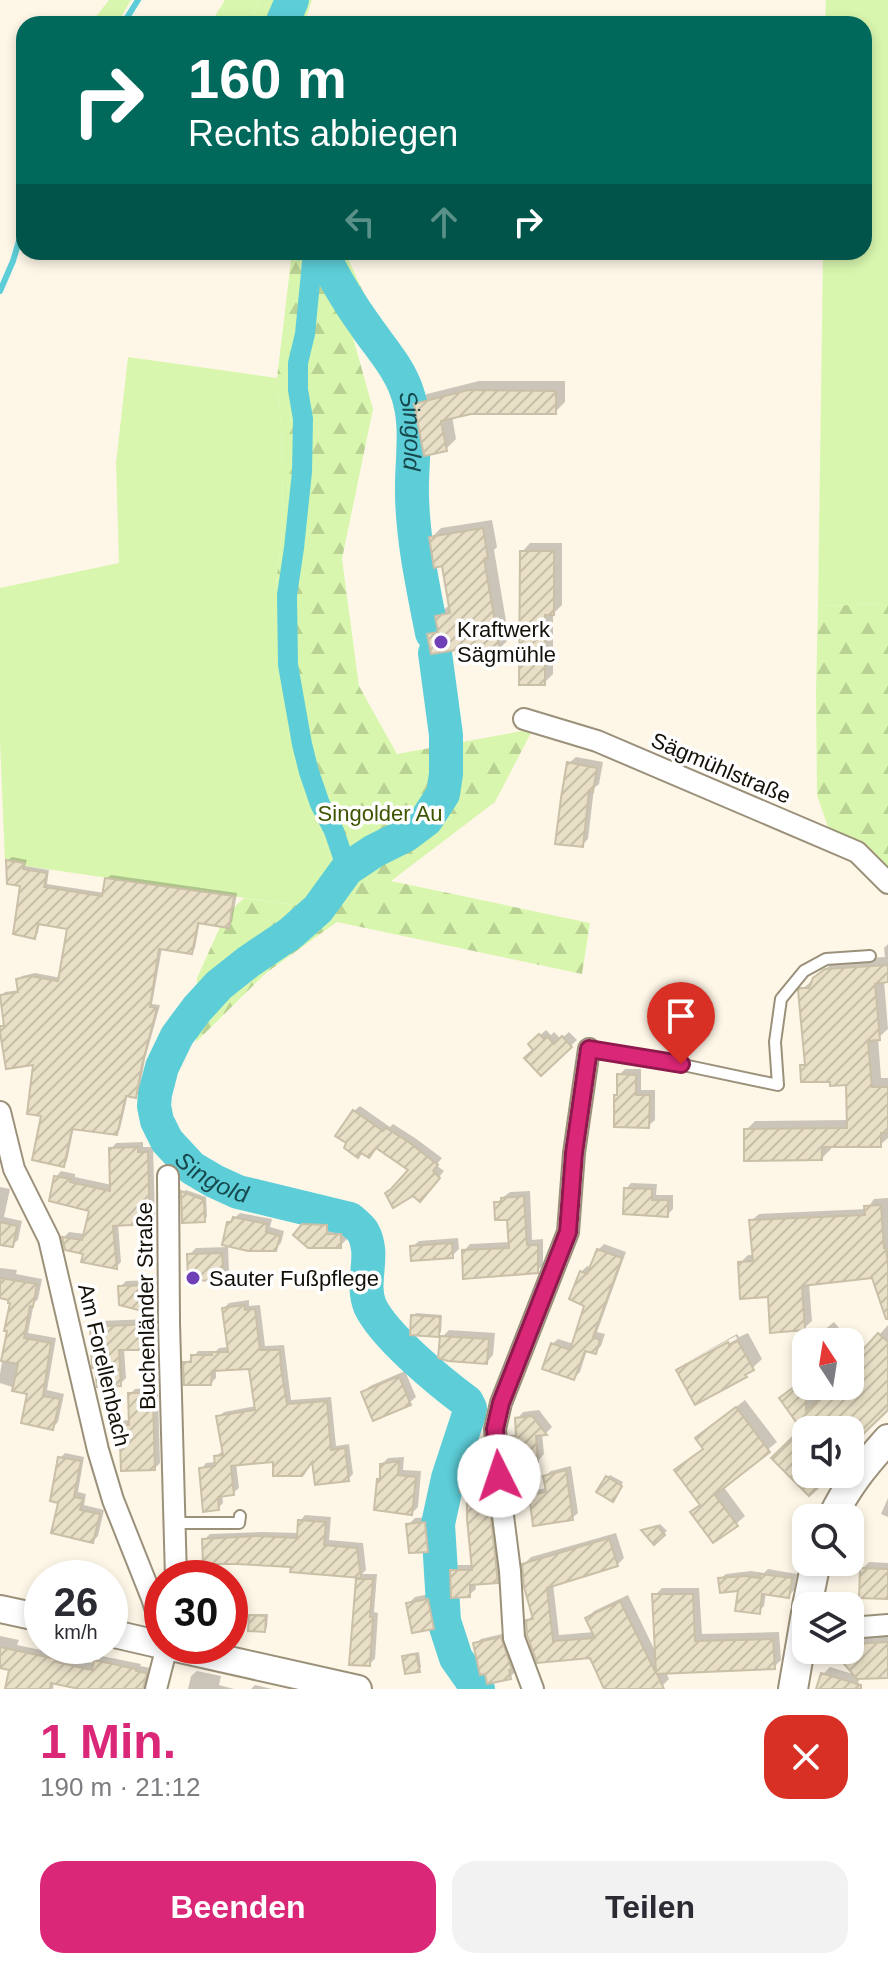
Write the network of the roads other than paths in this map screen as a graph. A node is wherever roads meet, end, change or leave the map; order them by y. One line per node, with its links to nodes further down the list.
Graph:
1 (524, 719): 2 (street, Sägmühlstraße)
2 (888, 883)
3 (870, 956): 4 (lane)
4 (589, 1049): 22 (street)
5 (0, 1115): 12 (street, Am Forellenbach)
6 (168, 1176): 10 (street, Buchenländer Straße)
7 (888, 1439): 8 (main road)
8 (838, 1504)
9 (240, 1516): 10 (lane)
10 (175, 1523): 11 (street, Buchenländer Straße)
11 (176, 1560)
12 (144, 1578)
13 (0, 1609): 14 (street)
14 (24, 1614)
15 (888, 1625): 16 (street)
16 (864, 1627)
17 (161, 1664): 20 (street)
18 (246, 1664): 21 (street)
19 (798, 1664): 23 (main road)
20 (156, 1689)
21 (358, 1689)
22 (533, 1689)
23 (793, 1689)

